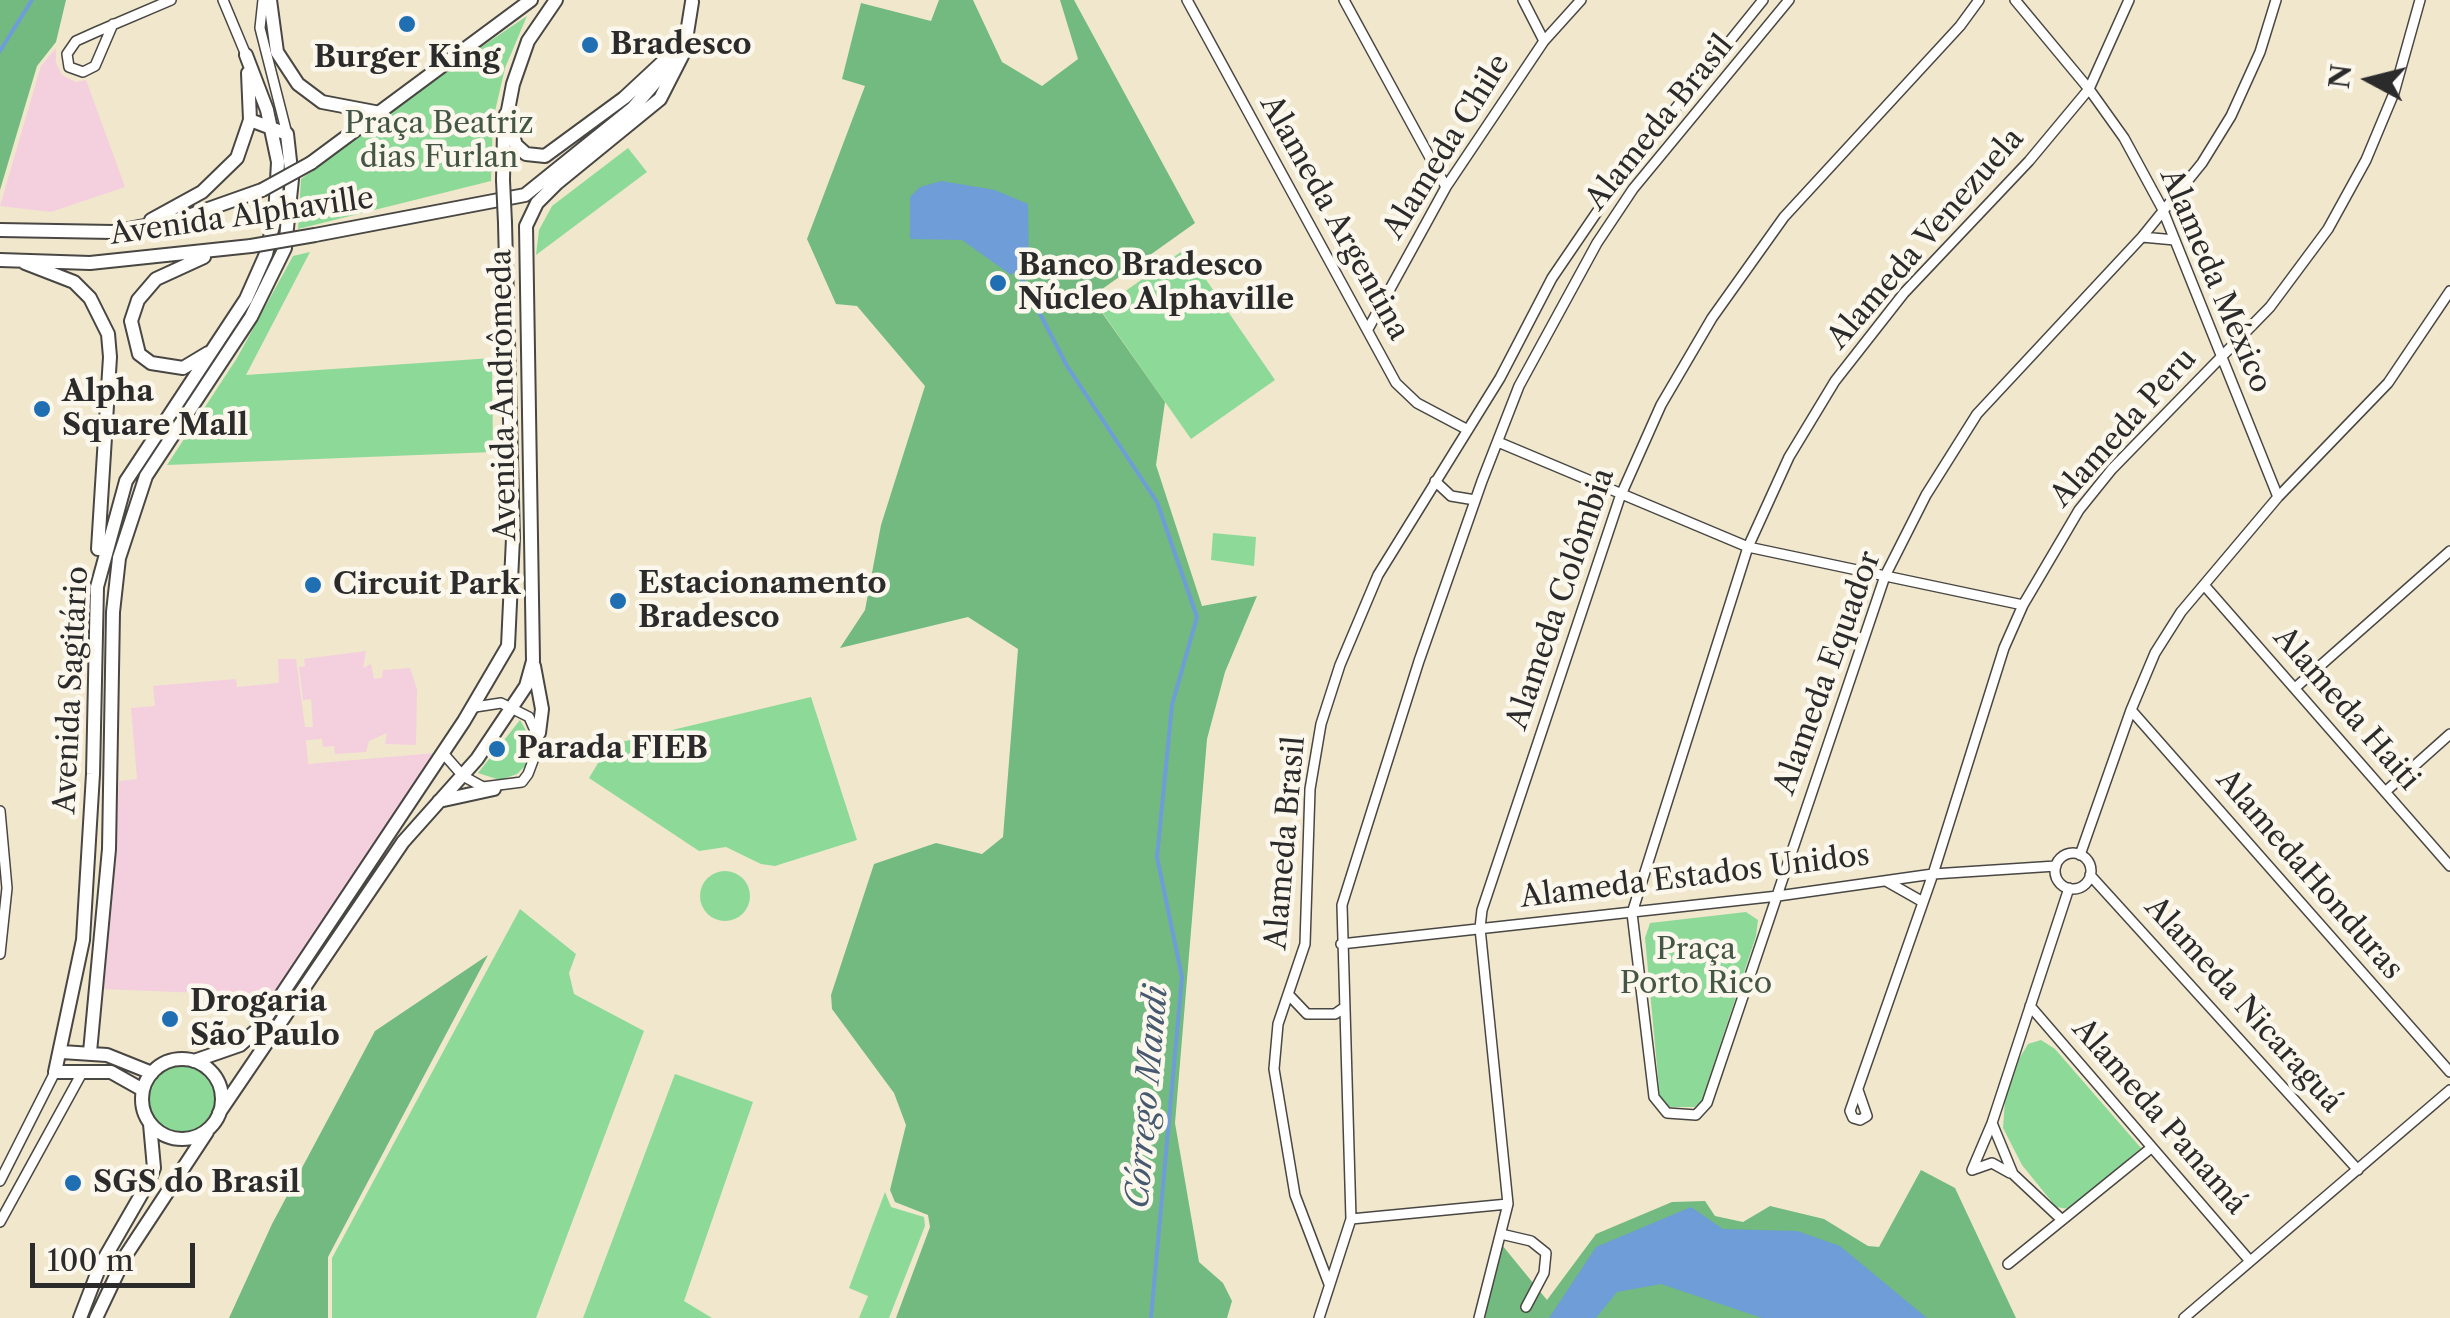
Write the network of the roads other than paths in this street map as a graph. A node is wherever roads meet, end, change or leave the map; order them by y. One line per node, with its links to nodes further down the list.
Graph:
1 (170, 0): 18 (street)
2 (222, 0): 21 (street)
3 (267, 0): 23 (main road); 27 (street, Avenida Sagitário)
4 (531, 0): 23 (main road, Avenida Alphaville)
5 (556, 0): 24 (main road, Avenida Andrômeda)
6 (1187, 0): 40 (street, Alameda Argentina)
7 (1344, 0): 28 (street)
8 (1522, 0): 19 (street)
9 (1581, 0): 19 (street, Alameda Chile)
10 (1764, 0): 43 (street, Alameda Brasil)
11 (1789, 0): 44 (street, Alameda Brasil)
12 (1979, 0): 53 (street, Alameda Colômbia)
13 (2016, 0): 22 (street, Alameda México)
14 (2129, 0): 22 (street, Alameda Venezuela)
15 (2276, 0): 29 (street, Alameda Equador)
16 (2420, 0): 42 (street, Alameda Peru)
17 (692, 1): 20 (main road, Avenida Alphaville); 39 (main road, Avenida Andrômeda)
18 (113, 24): 18 (street)
19 (1544, 40): 28 (street, Alameda Chile)
20 (676, 50): 24 (main road); 34 (main road, Avenida Alphaville, bridge)
21 (246, 55): 25 (main road); 26 (main road, Avenida Sagitário)
22 (2089, 89): 29 (street, Alameda México); 57 (street, Alameda Venezuela)
23 (380, 114): 30 (main road, Avenida Alphaville, bridge)
24 (506, 114): 38 (main road, Avenida Andrômeda, bridge)
25 (250, 120): 26 (main road); 30 (main road)
26 (272, 126): 27 (main road); 41 (main road, Avenida Sagitário)
27 (287, 134): 64 (main road, Avenida Sagitário)
28 (1446, 187): 40 (street, Alameda Chile)
29 (2161, 215): 32 (street, Alameda Equador); 33 (street, Alameda México)
30 (141, 226): 31 (main road, Avenida Alphaville)
31 (0, 230)
32 (2142, 237): 33 (street); 59 (street, Alameda Equador)
33 (2174, 240): 42 (street, Alameda México)
34 (228, 250): 36 (main road, Avenida Alphaville); 41 (main road)
35 (0, 260): 36 (main road, Avenida Alphaville)
36 (25, 263): 56 (main road)
37 (2450, 290): 54 (street)
38 (507, 319): 39 (main road); 47 (main road, Avenida Andrômeda)
39 (526, 330): 48 (main road, Avenida Andrômeda)
40 (1368, 330): 45 (street, Alameda Argentina)
41 (214, 349): 51 (main road, Avenida Sagitário)
42 (2222, 357): 54 (street, Alameda México); 62 (street, Alameda Peru)
43 (1500, 378): 44 (street); 45 (street, Alameda Brasil)
44 (1519, 386): 46 (street, Alameda Brasil)
45 (1468, 430): 50 (street, Alameda Brasil)
46 (1498, 442): 53 (street); 55 (street, Alameda Brasil)
47 (510, 453): 48 (main road); 49 (main road, Avenida Andrômeda)
48 (529, 457): 52 (main road, Avenida Andrômeda)
49 (510, 480): 52 (main road); 68 (main road, Avenida Andrômeda)
50 (1435, 480): 55 (street); 93 (street, Alameda Brasil)
51 (126, 481): 56 (main road); 61 (main road, Avenida Sagitário)
52 (530, 484): 65 (main road, Avenida Andrômeda)
53 (1620, 497): 57 (street); 90 (street, Alameda Colômbia)
54 (2278, 497): 60 (street)
55 (1475, 500): 91 (street, Alameda Brasil)
56 (100, 510): 61 (main road)
57 (1748, 547): 59 (street); 89 (street, Alameda Venezuela)
58 (2450, 550): 66 (street)
59 (1885, 576): 62 (street); 87 (street, Alameda Equador)
60 (2204, 585): 66 (street, Alameda Haiti); 69 (street)
61 (97, 587): 63 (main road, Avenida Sagitário)
62 (2023, 605): 83 (street, Alameda Peru)
63 (97, 612): 64 (main road); 96 (main road, Avenida Sagitário)
64 (112, 612): 97 (main road, Avenida Sagitário)
65 (533, 662): 67 (main road, Avenida Andrômeda); 70 (main road)
66 (2296, 688): 75 (street, Alameda Haiti)
67 (513, 706): 68 (street); 70 (street); 73 (main road, Avenida Andrômeda)
68 (472, 708): 72 (main road, Avenida Andrômeda)
69 (2131, 710): 79 (street); 102 (street, AlamedaHonduras)
70 (539, 733): 74 (street)
71 (2450, 734): 75 (street)
72 (442, 752): 73 (street); 98 (main road, Avenida Andrômeda)
73 (463, 776): 74 (street); 76 (main road, Avenida Andrômeda)
74 (494, 788): 76 (main road)
75 (2385, 792): 82 (street, Alameda Haiti)
76 (436, 802): 106 (main road, Avenida Andrômeda)
77 (0, 811): 80 (street)
78 (0, 852): 80 (street)
79 (2080, 855): 81 (street); 84 (street)
80 (6, 862): 92 (street)
81 (2056, 866): 83 (street, Alameda Estados Unidos); 86 (street)
82 (2450, 866)
83 (1933, 874): 85 (street, Alameda Estados Unidos); 88 (street, Alameda Peru)
84 (2090, 875): 86 (street); 111 (street, Alameda Nicaraguá)
85 (1884, 880): 87 (street, Alameda Estados Unidos); 88 (street)
86 (2069, 888): 94 (street)
87 (1778, 896): 89 (street, Alameda Estados Unidos); 89 (street, Alameda Equador)
88 (1923, 902): 104 (street, Alameda Peru)
89 (1632, 912): 90 (street, Alameda Estados Unidos)
90 (1480, 928): 91 (street, Alameda Estados Unidos); 114 (street, Alameda Colômbia)
91 (1341, 944): 95 (street, Alameda Brasil)
92 (0, 954)
93 (1288, 994): 95 (street, Alameda Brasil); 121 (street, Alameda Brasil)
94 (2030, 1006): 108 (street); 110 (street, Alameda Panamá)
95 (1345, 1007): 115 (street, Alameda Brasil)
96 (62, 1052): 97 (main road); 100 (main road, Avenida Sagitário)
97 (90, 1052): 101 (main road)
98 (194, 1060): 101 (main road); 106 (main road)
99 (83, 1071): 100 (main road); 103 (main road); 117 (street)
100 (55, 1072): 113 (street, Avenida Sagitário)
101 (152, 1072): 103 (main road)
102 (2450, 1072)
103 (144, 1090): 107 (main road)
104 (1858, 1090)
105 (2450, 1090): 111 (street)
106 (220, 1113): 109 (main road)
107 (149, 1121): 109 (main road); 123 (main road)
108 (1992, 1123): 112 (street); 112 (street)
109 (208, 1129): 124 (main road)
110 (2151, 1148): 116 (street); 119 (street, Alameda Panamá)
111 (2358, 1170): 119 (street)
112 (2013, 1174): 116 (street)
113 (0, 1181)
114 (1508, 1204): 115 (street); 118 (street, Alameda Colômbia)
115 (1351, 1219): 121 (street, Alameda Brasil)
116 (2061, 1219): 120 (street)
117 (0, 1222)
118 (1502, 1234): 122 (street); 126 (street, Alameda Colômbia)
119 (2250, 1262): 127 (street)
120 (2008, 1264)
121 (1328, 1284): 125 (street, Alameda Brasil)
122 (1526, 1307)
123 (80, 1318)
124 (96, 1318)
125 (1319, 1318)
126 (1479, 1318)
127 (2184, 1318)

